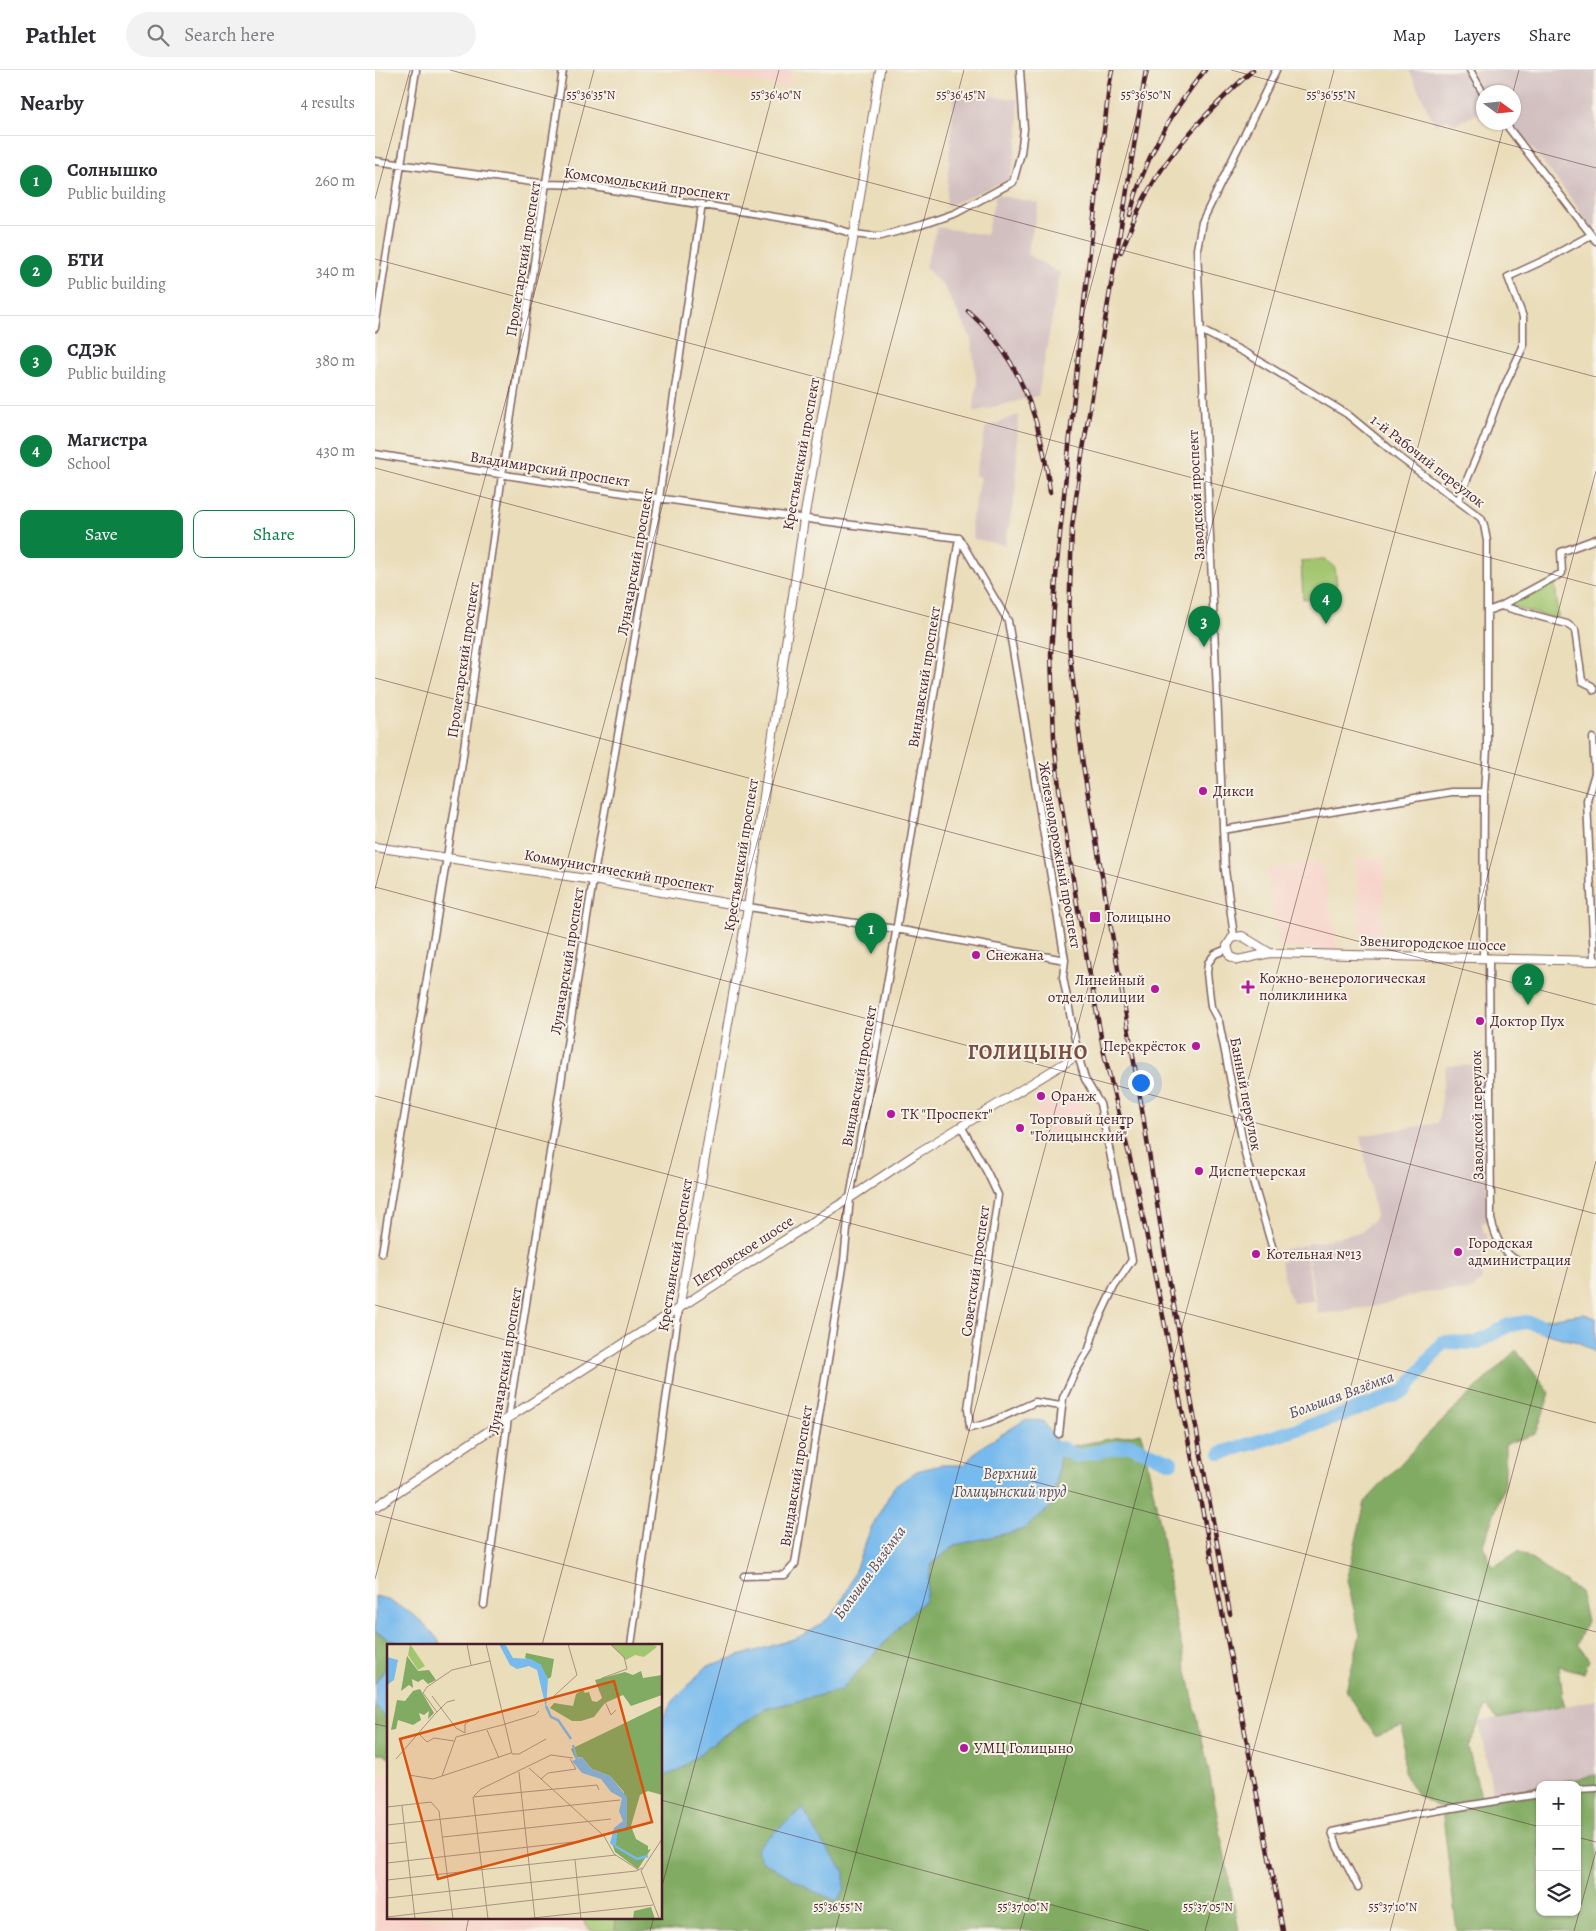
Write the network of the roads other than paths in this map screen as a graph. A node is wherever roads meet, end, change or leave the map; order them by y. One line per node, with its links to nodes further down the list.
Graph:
1 (416, 70): 10 (street)
2 (563, 70): 11 (street, Пролетарский проспект)
3 (880, 70): 13 (street, Крестьянский проспект)
4 (1020, 70): 13 (street)
5 (1276, 70): 17 (street, Заводской проспект)
6 (1470, 70): 7 (street)
7 (1478, 85)
8 (1510, 130): 14 (street)
9 (375, 161): 10 (street, Комсомольский проспект)
10 (401, 165): 11 (street, Комсомольский проспект); 16 (street)
11 (547, 184): 12 (street, Комсомольский проспект); 19 (street, Пролетарский проспект)
12 (702, 204): 13 (street, Комсомольский проспект); 20 (street, Луначарский проспект)
13 (854, 234): 22 (street, Крестьянский проспект)
14 (1591, 235): 15 (street); 21 (street)
15 (1596, 241)
16 (375, 328)
17 (1201, 330): 21 (street, 1-й Рабочий переулок); 30 (street, Заводской проспект)
18 (375, 454): 19 (street, Владимирский проспект)
19 (502, 475): 20 (street, Владимирский проспект); 32 (street, Пролетарский проспект)
20 (659, 498): 22 (street, Владимирский проспект); 33 (street, Луначарский проспект)
21 (1459, 501): 26 (street, 1-й Рабочий переулок)
22 (804, 520): 23 (street, Владимирский проспект); 34 (street, Крестьянский проспект)
23 (959, 538): 35 (street, Виндавский проспект); 42 (street, Железнодорожный проспект)
24 (1596, 539): 25 (street)
25 (1501, 606): 26 (street); 27 (street)
26 (1487, 611): 29 (street, 1-й Рабочий переулок)
27 (1594, 690)
28 (1593, 738): 43 (street)
29 (1484, 792): 30 (street); 41 (street, 1-й Рабочий переулок)
30 (1223, 830): 36 (street, Заводской проспект)
31 (375, 847): 32 (street, Коммунистический проспект)
32 (447, 857): 33 (street, Коммунистический проспект); 47 (street, Пролетарский проспект)
33 (593, 880): 34 (street, Коммунистический проспект); 52 (street, Луначарский проспект)
34 (748, 907): 35 (street, Коммунистический проспект); 50 (street, Крестьянский проспект)
35 (896, 929): 42 (street, Коммунистический проспект); 46 (street, Виндавский проспект)
36 (1234, 936): 37 (street); 38 (street)
37 (1250, 941): 39 (street); 40 (street)
38 (1227, 948): 40 (street); 48 (street, Банный переулок)
39 (1270, 952): 40 (street); 41 (street, Звенигородское шоссе)
40 (1246, 958)
41 (1486, 958): 43 (street, Звенигородское шоссе); 49 (street, Заводской переулок)
42 (1065, 960): 44 (street, Железнодорожный проспект)
43 (1595, 961)
44 (1078, 1055): 45 (street, Петровское шоссе); 51 (street, Железнодорожный проспект)
45 (961, 1126): 46 (street, Петровское шоссе); 51 (street, Советский проспект)
46 (850, 1198): 50 (street, Петровское шоссе); 55 (street, Виндавский проспект)
47 (382, 1253)
48 (1274, 1253)
49 (1518, 1261)
50 (679, 1309): 52 (street, Петровское шоссе); 57 (street, Крестьянский проспект)
51 (1061, 1406): 53 (street, Железнодорожный проспект)
52 (508, 1418): 54 (street, Петровское шоссе); 56 (street, Луначарский проспект)
53 (1059, 1434)
54 (375, 1506)
55 (744, 1576)
56 (483, 1605)
57 (631, 1644)
58 (1596, 1788): 59 (street)
59 (1581, 1789)
60 (1536, 1795): 61 (street)
61 (1358, 1887)

